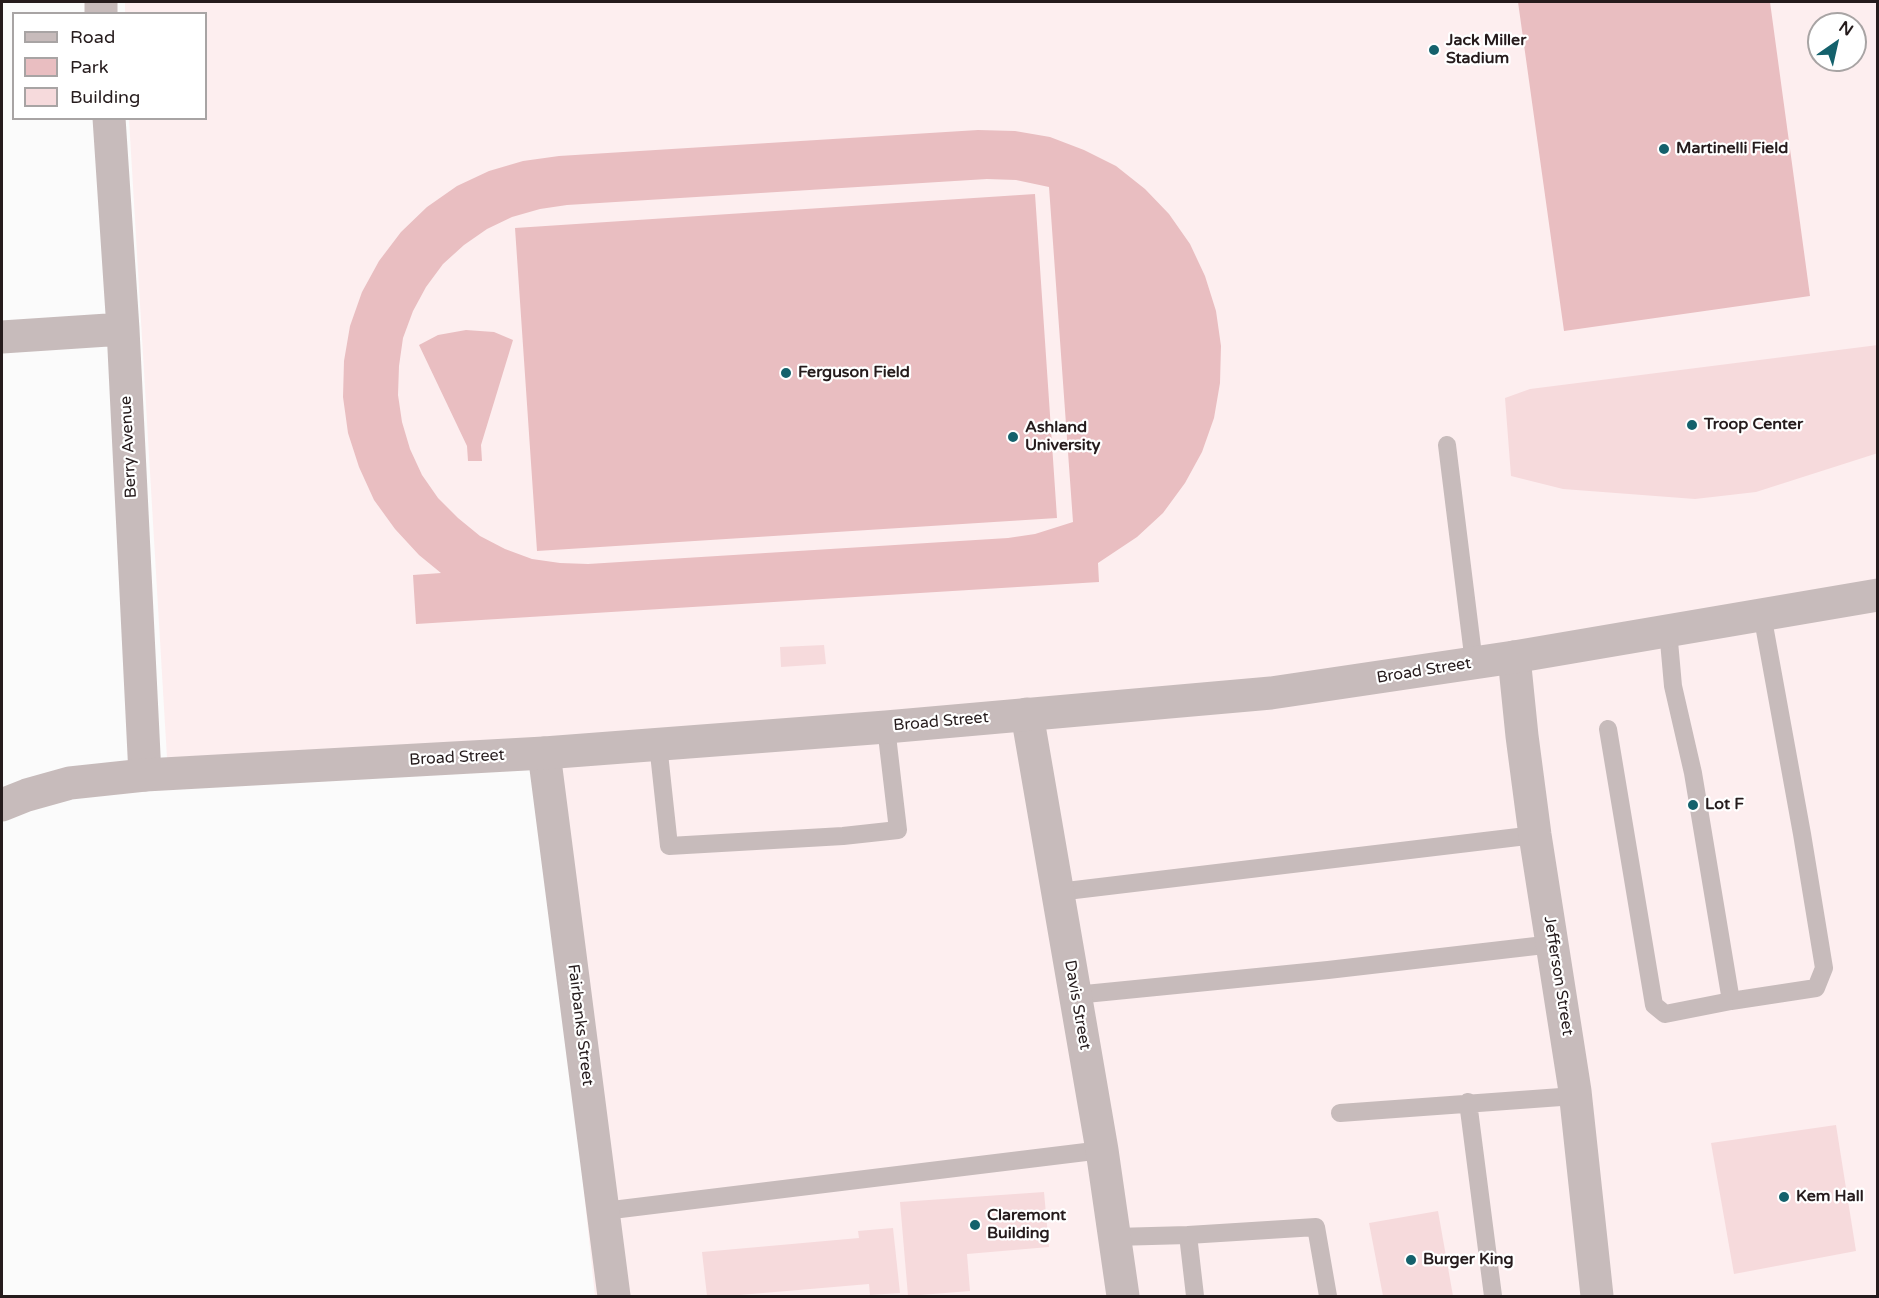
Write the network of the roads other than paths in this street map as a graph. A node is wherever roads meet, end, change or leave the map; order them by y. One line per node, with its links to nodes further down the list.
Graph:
1 (109, 120): 2 (street, Berry Avenue)
2 (123, 329): 3 (street); 15 (street, Berry Avenue)
3 (2, 337)
4 (1447, 446): 9 (lane)
5 (1878, 595): 6 (street, Broad Street)
6 (1762, 614): 7 (street, Broad Street); 21 (lane)
7 (1668, 630): 8 (street, Broad Street); 21 (lane)
8 (1514, 657): 9 (street, Broad Street); 17 (street, Jefferson Street)
9 (1474, 663): 10 (street, Broad Street)
10 (1028, 714): 11 (street, Broad Street); 18 (street, Davis Street)
11 (886, 727): 13 (street, Broad Street); 13 (lane)
12 (1608, 729): 21 (lane)
13 (658, 744): 14 (street, Broad Street)
14 (544, 753): 15 (street, Broad Street); 26 (street, Fairbanks Street)
15 (145, 775): 16 (street, Broad Street)
16 (2, 805)
17 (1535, 835): 18 (lane); 19 (street, Jefferson Street)
18 (1058, 892): 20 (street, Davis Street)
19 (1553, 944): 20 (lane); 22 (street, Jefferson Street)
20 (1076, 995): 25 (street, Davis Street)
21 (1731, 1001)
22 (1575, 1096): 23 (lane); 34 (street, Jefferson Street)
23 (1468, 1102): 24 (lane); 33 (lane)
24 (1340, 1113)
25 (1102, 1150): 26 (lane); 28 (street, Davis Street)
26 (604, 1212): 29 (street, Fairbanks Street)
27 (1188, 1235): 28 (lane); 31 (lane); 32 (lane)
28 (1115, 1237): 30 (street, Davis Street)
29 (614, 1296)
30 (1123, 1296)
31 (1195, 1296)
32 (1328, 1296)
33 (1493, 1296)
34 (1597, 1296)

